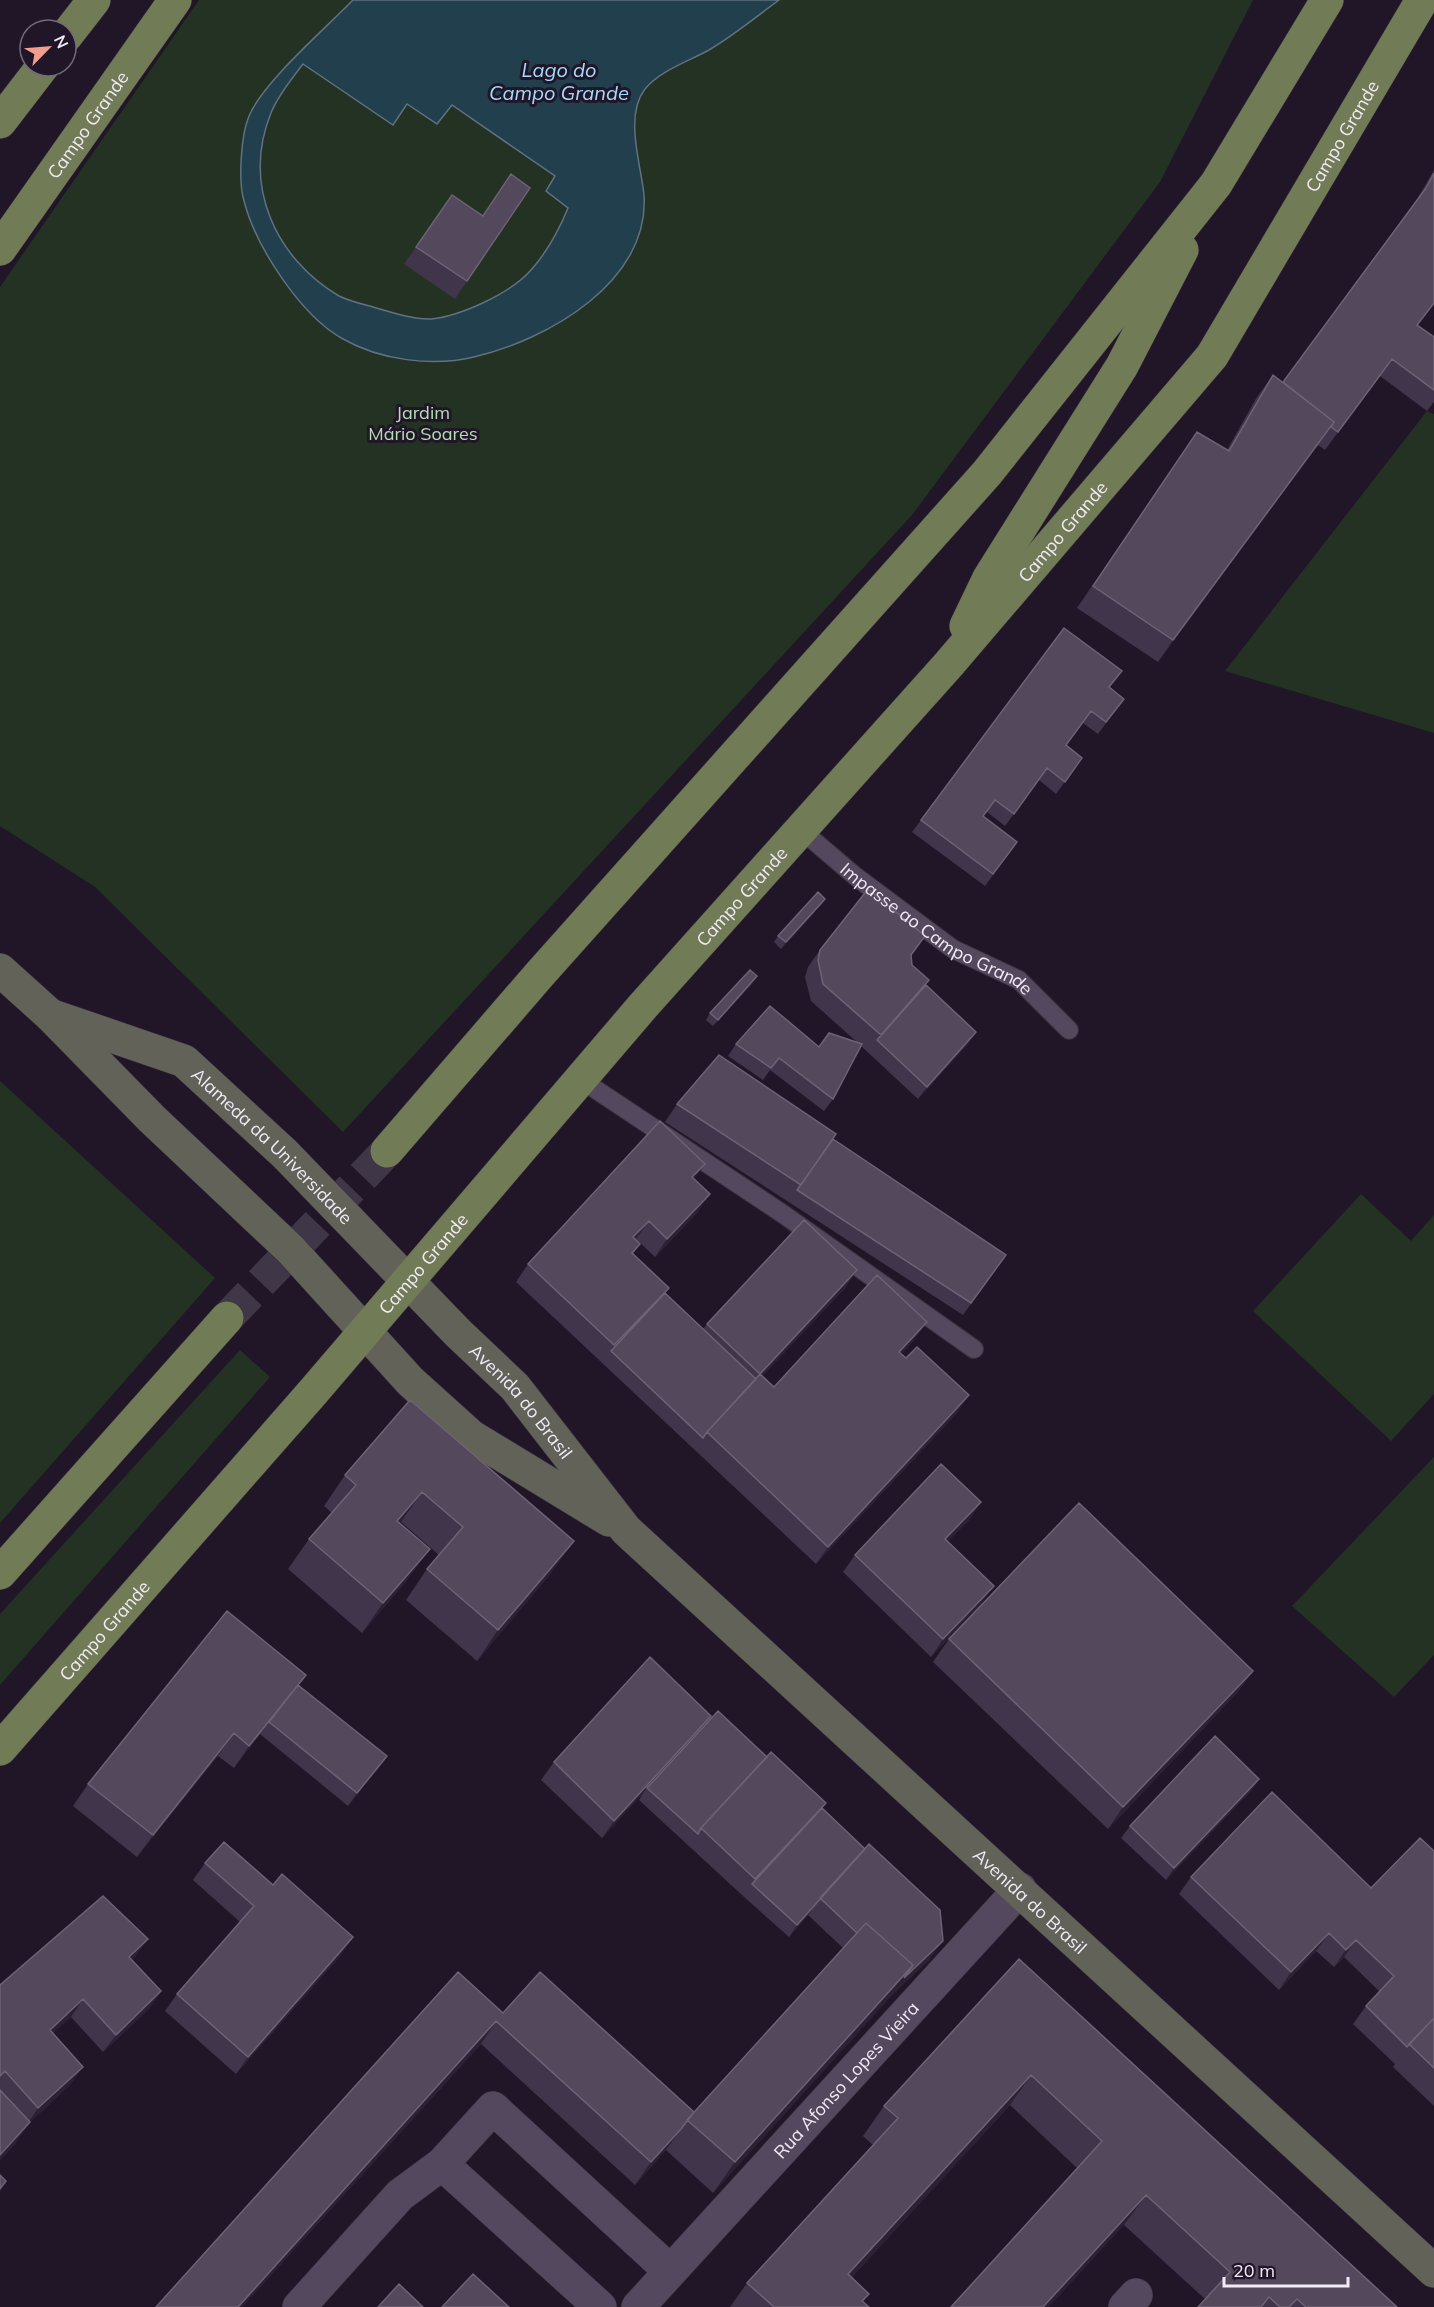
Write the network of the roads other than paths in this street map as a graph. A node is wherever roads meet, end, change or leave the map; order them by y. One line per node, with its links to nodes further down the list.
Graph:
1 (94, 0): 5 (main road)
2 (175, 0): 9 (main road, Campo Grande)
3 (1327, 0): 8 (main road)
4 (1422, 0): 10 (main road, Campo Grande)
5 (78, 21)
6 (34, 78): 7 (main road)
7 (0, 122)
8 (1216, 184): 10 (main road); 16 (main road)
9 (0, 249)
10 (949, 664): 11 (main road, Campo Grande)
11 (800, 829): 14 (lane, Impasse ao Campo Grande); 15 (main road, Campo Grande)
12 (0, 970): 13 (main road, Alameda da Universidade)
13 (50, 1015): 17 (main road, Alameda da Universidade); 19 (main road, Alameda da Universidade)
14 (1068, 1030)
15 (580, 1079): 17 (main road, Campo Grande); 20 (lane)
16 (387, 1151)
17 (408, 1281): 19 (main road, Campo Grande); 21 (main road, Avenida do Brasil)
18 (227, 1318): 22 (main road)
19 (365, 1331): 21 (main road, Avenida do Brasil); 23 (main road, Campo Grande)
20 (974, 1349)
21 (626, 1530): 24 (main road, Avenida do Brasil)
22 (0, 1573)
23 (0, 1749)
24 (1020, 1889): 26 (street, Rua Afonso Lopes Vieira); 27 (main road, Avenida do Brasil)
25 (442, 2164): 26 (street); 29 (street); 30 (street)
26 (669, 2270): 28 (street, Rua Afonso Lopes Vieira)
27 (1434, 2271)
28 (646, 2304)
29 (299, 2307)
30 (600, 2307)

